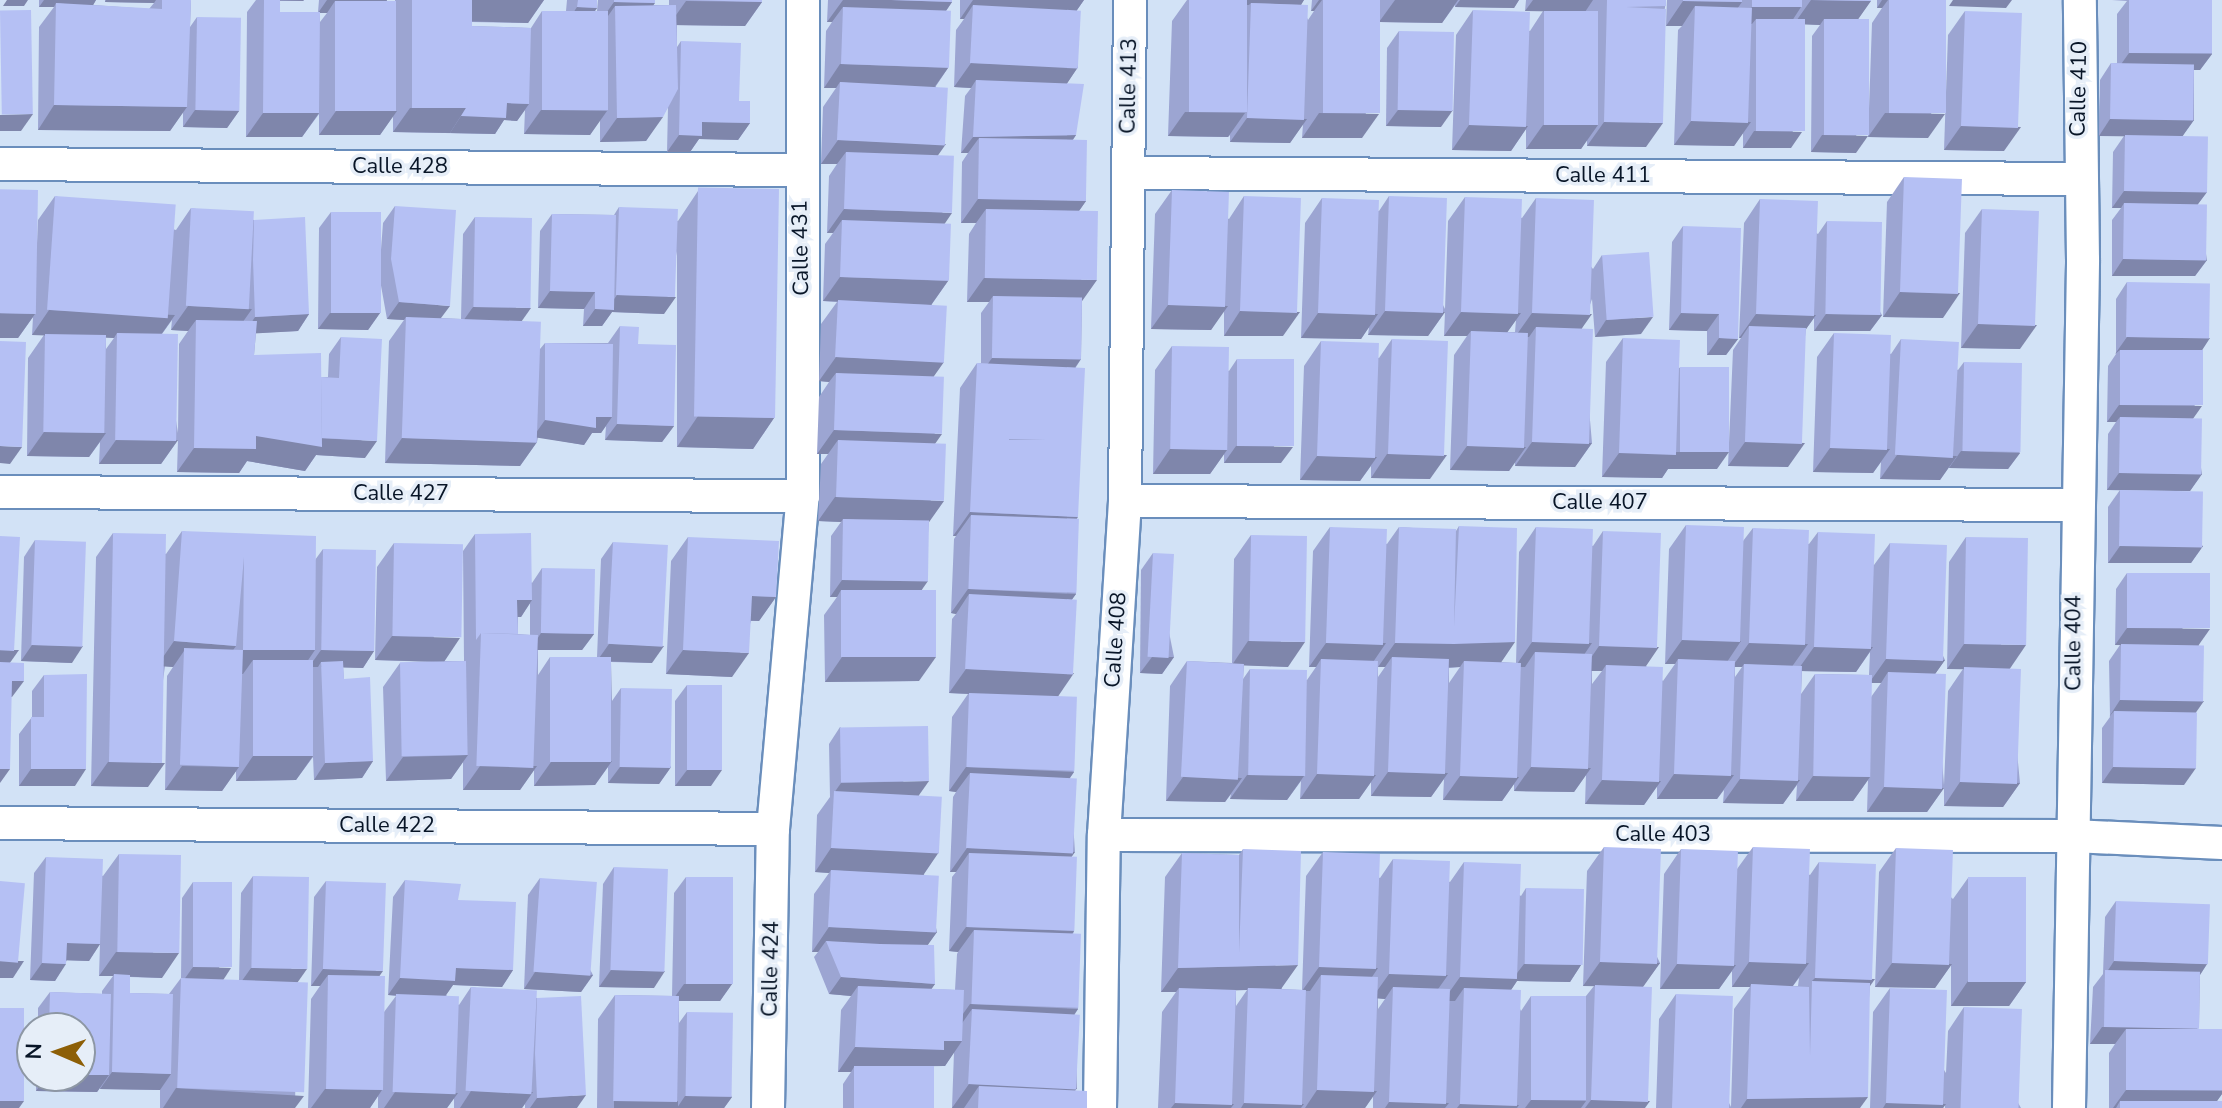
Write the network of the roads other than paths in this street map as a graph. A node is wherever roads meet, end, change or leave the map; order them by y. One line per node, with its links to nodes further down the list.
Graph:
1 (803, 0): 5 (street, Calle 431)
2 (1130, 0): 6 (street, Calle 413)
3 (2080, 0): 7 (street, Calle 410)
4 (0, 164): 5 (street, Calle 428)
5 (800, 170): 9 (street, Calle 431)
6 (1128, 173): 7 (street, Calle 411); 10 (street, Calle 408)
7 (2078, 179): 11 (street, Calle 404)
8 (0, 492): 9 (street, Calle 427)
9 (803, 496): 13 (street, Calle 431)
10 (1125, 501): 11 (street, Calle 407); 14 (street, Calle 408)
11 (2075, 505): 15 (street, Calle 404)
12 (0, 823): 13 (street, Calle 422)
13 (773, 829): 17 (street, Calle 424)
14 (1104, 835): 15 (street, Calle 403); 18 (street, Calle 408)
15 (2073, 836): 16 (street, Calle 403); 19 (street, Calle 404)
16 (2222, 843)
17 (768, 1108)
18 (1100, 1108)
19 (2069, 1108)

